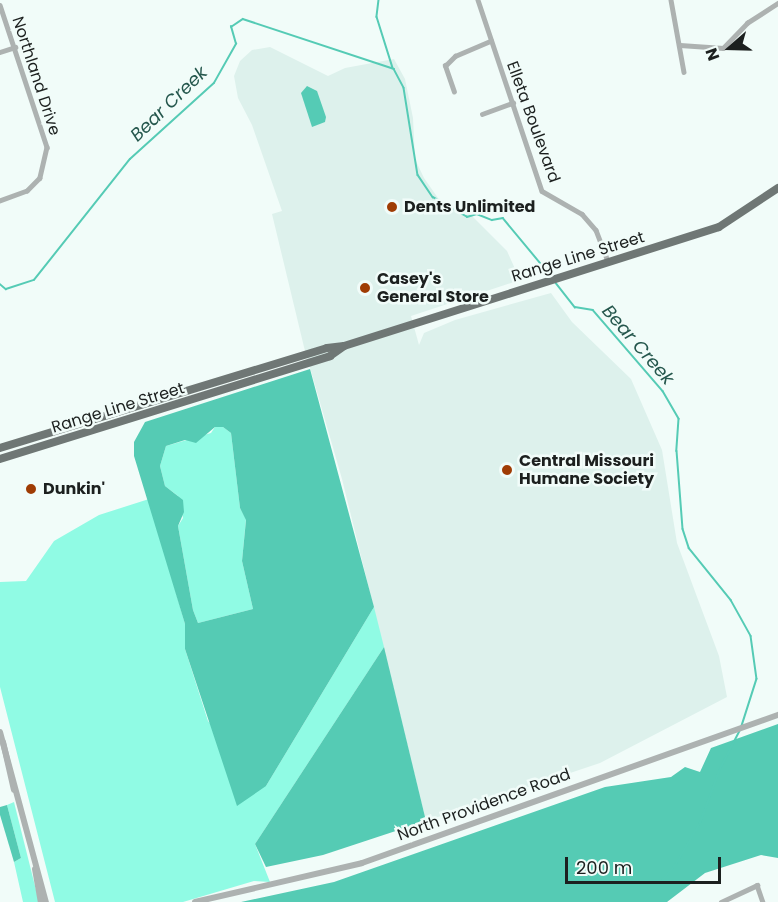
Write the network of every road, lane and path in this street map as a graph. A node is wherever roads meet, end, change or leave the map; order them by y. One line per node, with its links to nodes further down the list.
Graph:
1 (478, 0): 5 (street, Elleta Boulevard)
2 (671, 0): 6 (street)
3 (778, 3): 6 (street)
4 (0, 5): 7 (street, Northland Drive)
5 (491, 41): 10 (street); 11 (street, Elleta Boulevard)
6 (680, 45): 9 (street)
7 (15, 47): 8 (street); 14 (street, Northland Drive)
8 (0, 51)
9 (684, 72)
10 (454, 92)
11 (513, 102): 12 (street); 15 (street, Elleta Boulevard)
12 (482, 114)
13 (778, 188): 15 (main road, Range Line Street)
14 (0, 201)
15 (608, 262): 16 (main road, Range Line Street)
16 (344, 346): 17 (main road, Range Line Street); 19 (main road, Range Line Street)
17 (187, 390): 18 (main road, Range Line Street); 19 (main road)
18 (111, 414): 20 (main road); 21 (main road, Range Line Street)
19 (118, 422): 20 (main road, Range Line Street)
20 (41, 446): 22 (main road, Range Line Street)
21 (0, 448)
22 (0, 459)
23 (778, 715): 28 (street, North Providence Road)
24 (0, 732): 25 (street)
25 (35, 869): 26 (street); 27 (street)
26 (41, 902)
27 (46, 902)
28 (195, 902)
29 (721, 902): 30 (street)
30 (763, 902)

